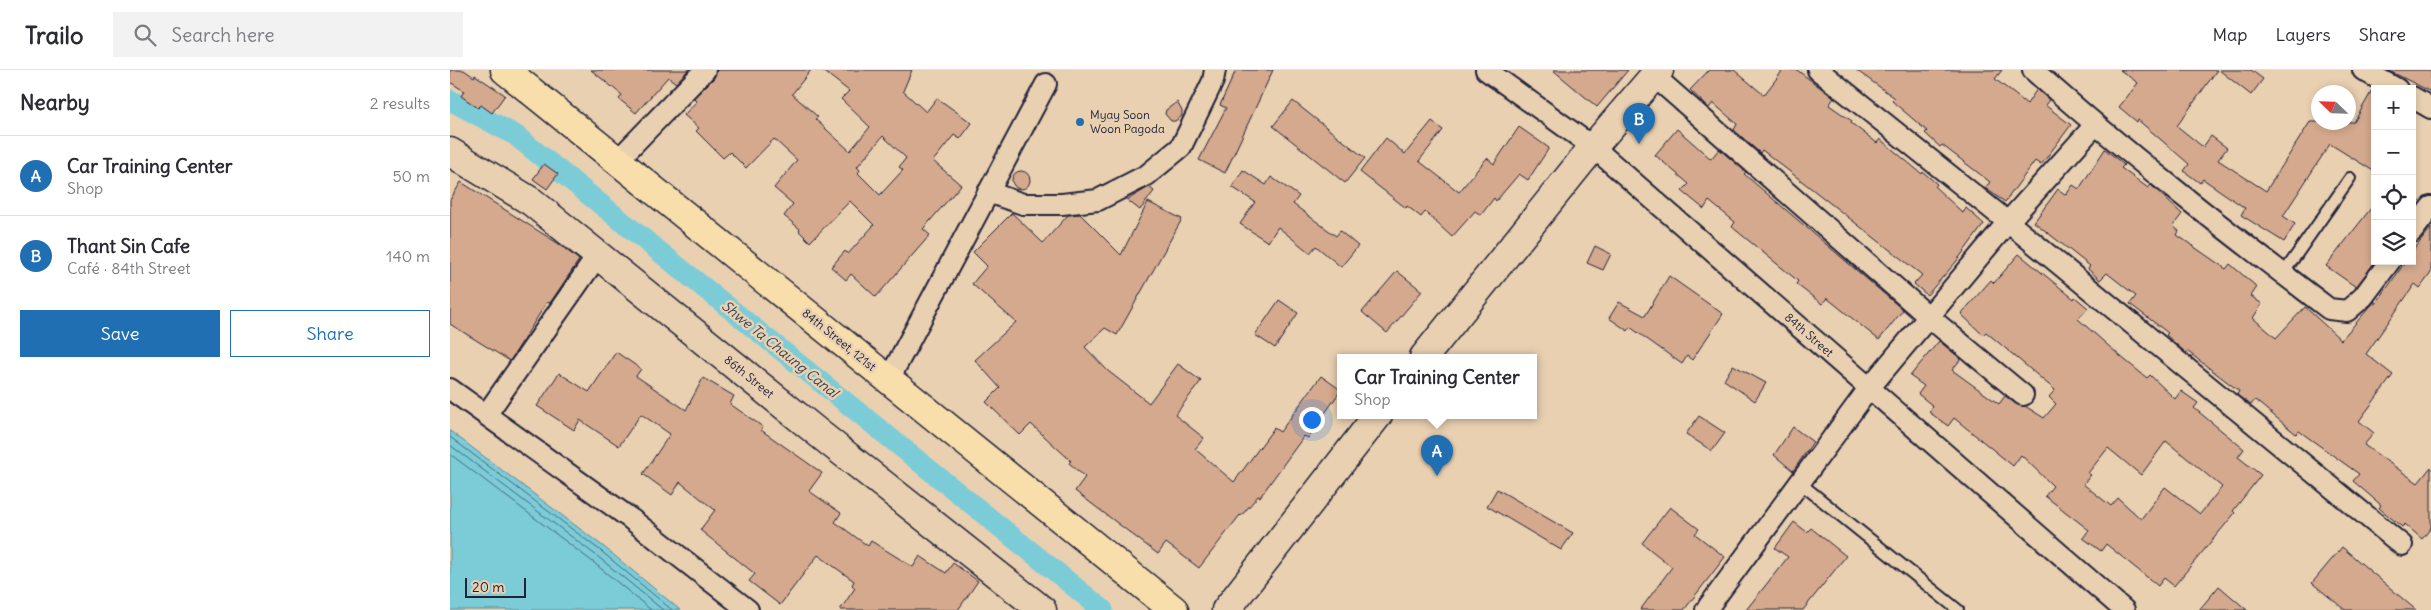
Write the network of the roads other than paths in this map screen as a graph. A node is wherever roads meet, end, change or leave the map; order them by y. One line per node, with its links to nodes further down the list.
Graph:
1 (505, 70): 14 (main road, 84th Street, 121st)
2 (705, 70): 14 (street)
3 (1216, 70): 16 (street)
4 (1486, 70): 12 (street, 84th Street)
5 (1818, 70): 18 (street)
6 (2033, 70): 11 (street)
7 (2362, 70): 10 (street)
8 (1656, 73): 12 (main road); 23 (street)
9 (1046, 84): 16 (street)
10 (2390, 85)
11 (2095, 125): 18 (street); 22 (street)
12 (1593, 147): 24 (main road); 26 (street, 84th Street)
13 (450, 152): 20 (main road, 86th Street)
14 (618, 160): 25 (main road, 84th Street, 121st)
15 (2350, 178): 22 (lane)
16 (988, 192): 25 (street)
17 (2431, 208): 19 (street)
18 (2008, 222): 23 (street); 32 (street)
19 (2416, 227)
20 (598, 254): 29 (street); 34 (main road, 86th Street)
21 (2387, 265): 22 (street)
22 (2283, 274)
23 (1929, 317): 26 (street); 28 (street)
24 (1426, 354)
25 (888, 380): 35 (main road, 84th Street, 121st)
26 (1870, 387): 31 (street); 39 (street, 84th Street)
27 (450, 389): 29 (street)
28 (2023, 395)
29 (486, 415): 33 (street)
30 (1375, 419): 36 (main road)
31 (1800, 483): 37 (street); 38 (lane)
32 (2402, 545)
33 (748, 610)
34 (1042, 610)
35 (1174, 610)
36 (1226, 610)
37 (1706, 610)
38 (1958, 610)
39 (2124, 610)

